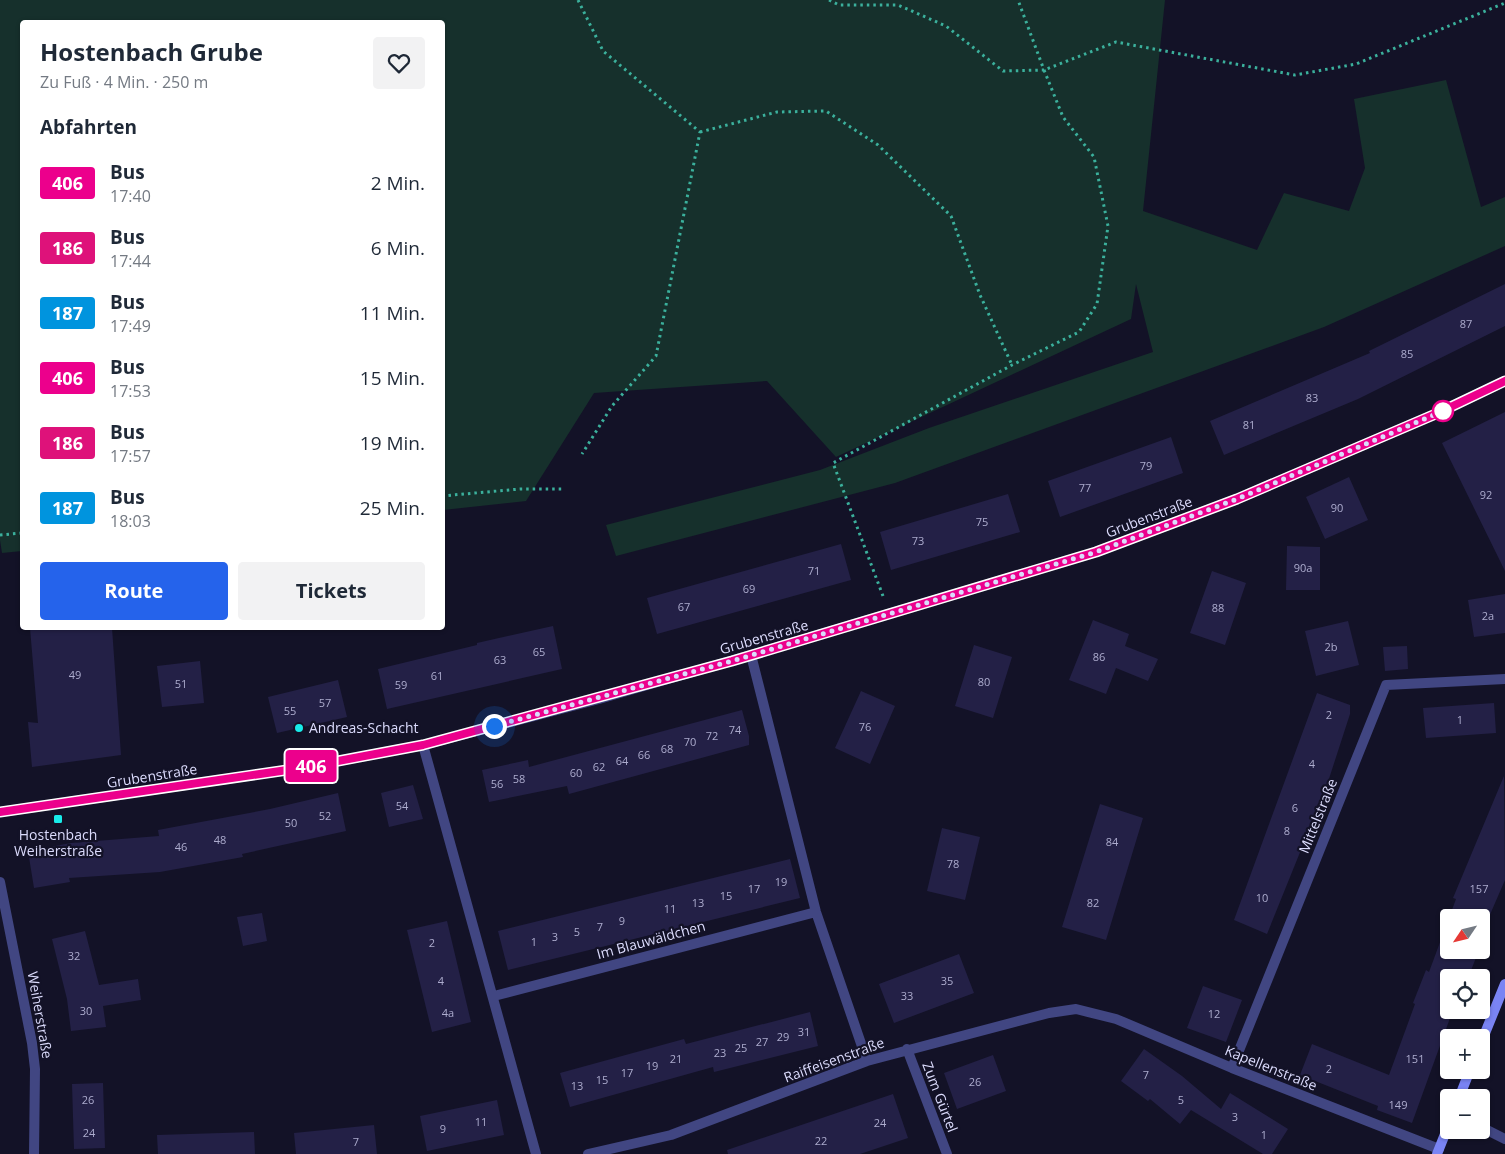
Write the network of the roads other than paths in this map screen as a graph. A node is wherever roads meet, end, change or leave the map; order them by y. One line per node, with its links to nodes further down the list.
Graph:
1 (1505, 381): 2 (street, Grubenstraße)
2 (751, 655): 4 (street, Grubenstraße); 7 (street)
3 (1505, 679): 14 (street, Mittelstraße)
4 (423, 745): 5 (street, Grubenstraße); 9 (street)
5 (0, 812)
6 (0, 882): 19 (street, Weiherstraße)
7 (816, 912): 9 (street, Im Blauwäldchen); 13 (street)
8 (1505, 984): 11 (street)
9 (494, 996): 20 (street)
10 (1093, 1013): 12 (street, Raiffeisenstraße); 14 (street, Kapellenstraße)
11 (1487, 1029)
12 (907, 1049): 13 (street, Raiffeisenstraße); 22 (street, Zum Gürtel)
13 (867, 1061): 21 (street, Raiffeisenstraße)
14 (1232, 1068): 18 (street, Kapellenstraße)
15 (1490, 1132): 17 (street)
16 (1443, 1139): 18 (street)
17 (1505, 1139)
18 (1438, 1152)
19 (34, 1154)
20 (536, 1154)
21 (588, 1154)
22 (947, 1154)

